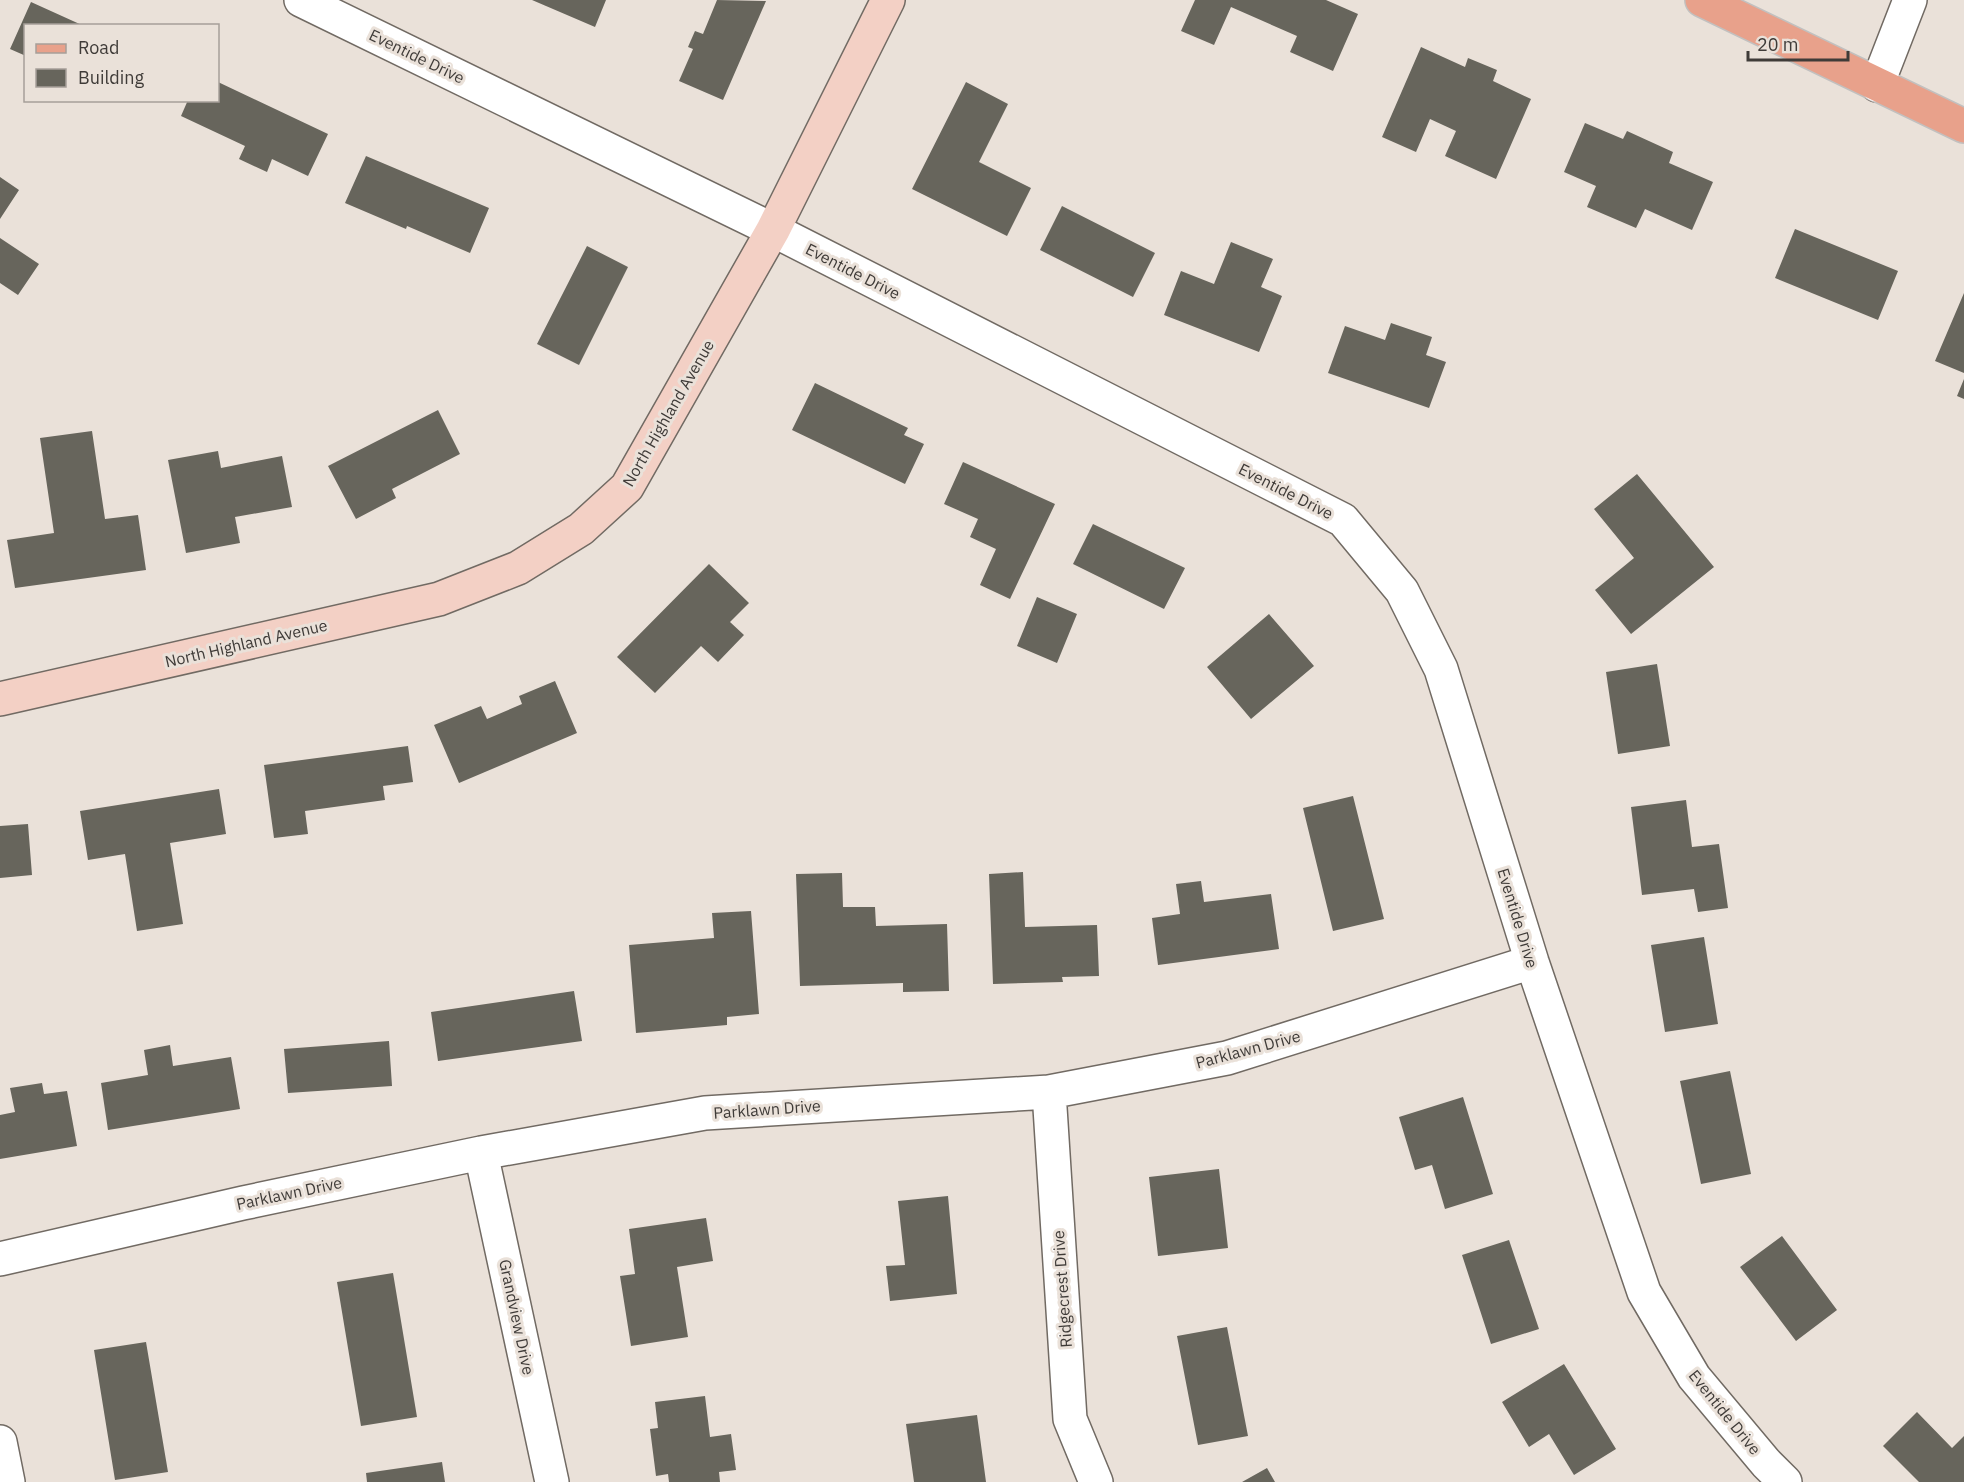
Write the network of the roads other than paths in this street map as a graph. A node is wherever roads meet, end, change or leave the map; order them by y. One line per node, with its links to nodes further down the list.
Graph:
1 (301, 0): 7 (street, Eventide Drive)
2 (888, 0): 7 (street, North Highland Avenue)
3 (1702, 0): 5 (main road)
4 (1910, 0): 5 (street)
5 (1877, 85): 6 (main road)
6 (1964, 126)
7 (772, 230): 8 (street, North Highland Avenue); 9 (street, Eventide Drive)
8 (0, 699)
9 (1532, 962): 10 (street, Parklawn Drive); 17 (street, Eventide Drive)
10 (1049, 1092): 11 (street, Parklawn Drive); 16 (street, Ridgecrest Drive)
11 (481, 1153): 12 (street, Parklawn Drive); 15 (street, Grandview Drive)
12 (0, 1259)
13 (0, 1442): 14 (street)
14 (8, 1482)
15 (552, 1482)
16 (1096, 1482)
17 (1785, 1482)

